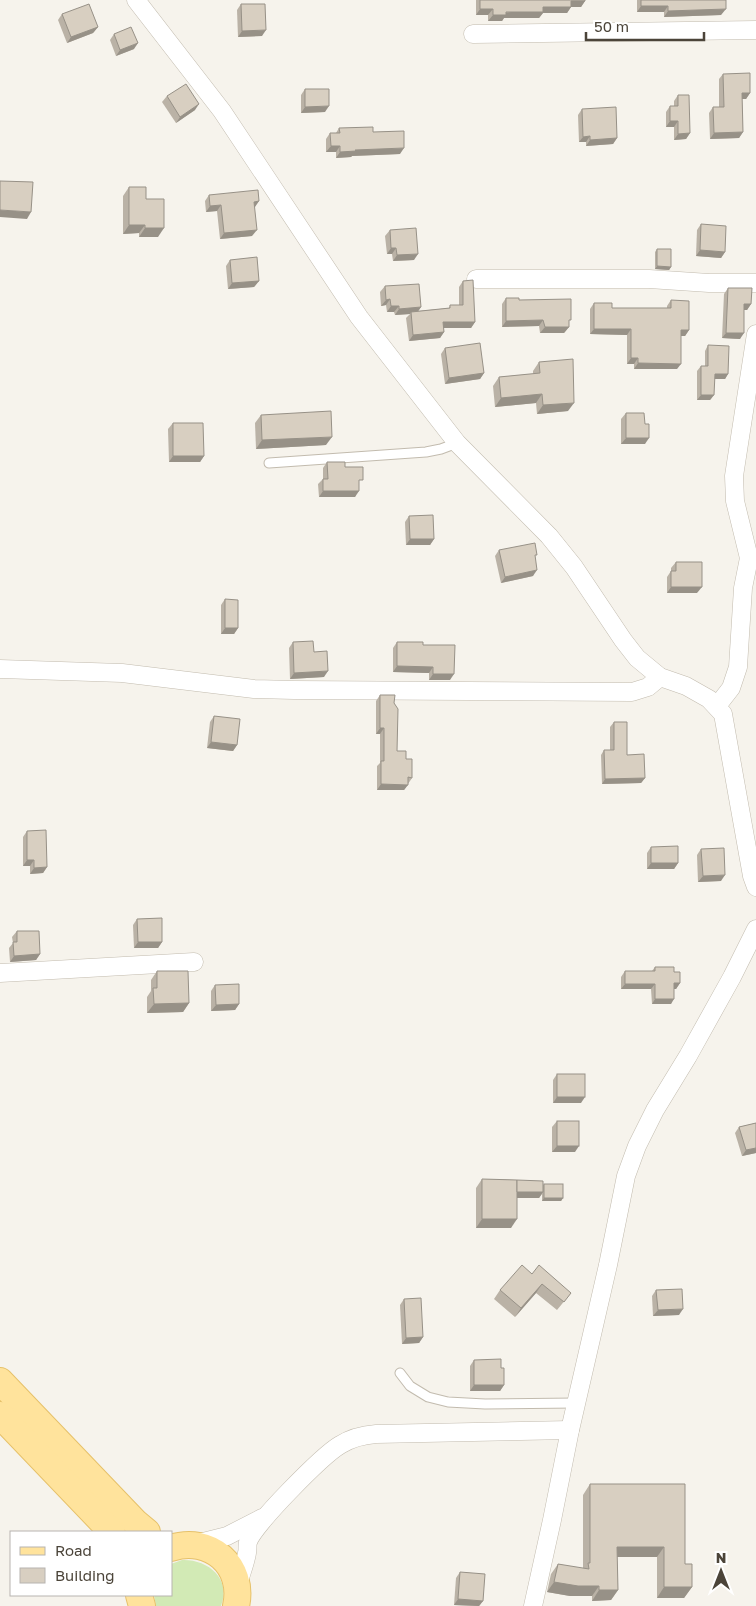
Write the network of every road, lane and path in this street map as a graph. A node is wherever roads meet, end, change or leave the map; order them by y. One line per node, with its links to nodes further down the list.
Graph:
1 (136, 0): 7 (street)
2 (756, 30): 3 (street)
3 (473, 34)
4 (476, 279): 5 (street)
5 (756, 284)
6 (756, 334): 9 (street)
7 (457, 443): 8 (lane); 11 (street)
8 (269, 463)
9 (753, 558): 12 (street)
10 (0, 669): 11 (street)
11 (660, 677): 12 (street)
12 (717, 706): 13 (street)
13 (755, 879)
14 (756, 929): 19 (street)
15 (194, 962): 16 (street)
16 (0, 972)
17 (400, 1373): 19 (lane)
18 (0, 1381): 24 (main road)
19 (576, 1403): 21 (street)
20 (0, 1414): 23 (main road)
21 (570, 1430): 22 (street); 27 (street)
22 (265, 1516): 25 (street); 26 (street)
23 (111, 1531)
24 (146, 1531)
25 (180, 1545): 26 (main road)
26 (237, 1602)
27 (533, 1606)

